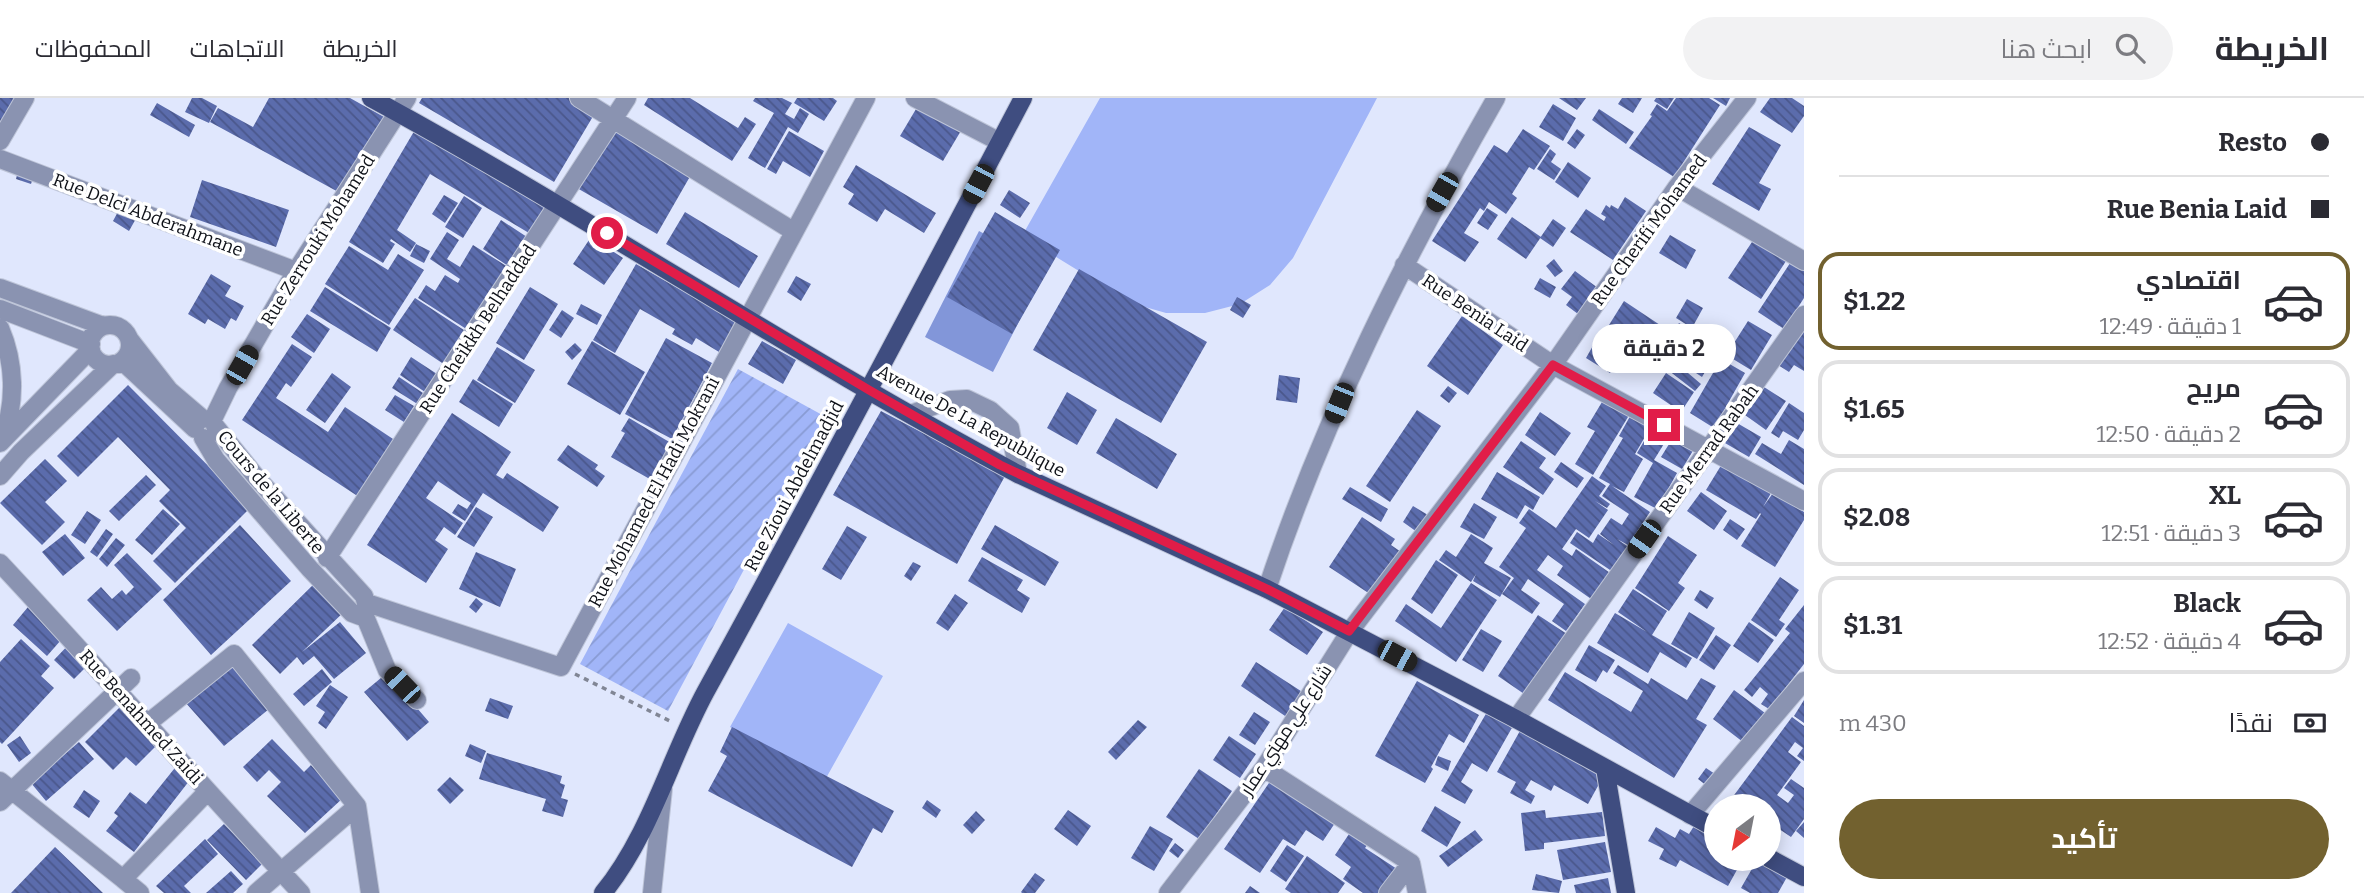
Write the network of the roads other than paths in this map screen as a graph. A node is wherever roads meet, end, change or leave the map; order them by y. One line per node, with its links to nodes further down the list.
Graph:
1 (25, 98): 12 (street)
2 (371, 98): 10 (main road, Avenue De La Republique)
3 (579, 98): 11 (street)
4 (627, 98): 11 (street, Rue Cheikkh Belhaddad)
5 (866, 98): 17 (street, Rue Mohamed El Hadi Mokrani)
6 (915, 98): 13 (street)
7 (1023, 98): 13 (main road, Rue Zioui Abdelmadjid)
8 (1496, 98): 19 (street)
9 (1747, 98): 15 (street, Rue Cherifi Mohamed)
10 (403, 106): 16 (main road, Avenue De La Republique); 20 (street, Rue Zerrouki Mohamed)
11 (613, 120): 16 (street, Rue Cheikkh Belhaddad); 17 (street)
12 (0, 141)
13 (1000, 142): 31 (main road, Rue Zioui Abdelmadjid)
14 (0, 159): 20 (street, Rue Delci Abderahmane)
15 (1677, 187): 18 (street); 30 (street, Rue Cherifi Mohamed)
16 (559, 205): 24 (main road, Avenue De La Republique); 39 (street, Rue Cheikkh Belhaddad)
17 (793, 231): 24 (street, Rue Mohamed El Hadi Mokrani)
18 (1804, 261)
19 (1404, 265): 30 (street, Rue Benia Laid); 41 (street)
20 (296, 271): 33 (street, Rue Zerrouki Mohamed)
21 (0, 288): 25 (street)
22 (0, 309): 28 (street)
23 (1804, 316): 35 (street, Rue Merrad Rabah)
24 (749, 318): 31 (main road, Avenue De La Republique); 43 (street, Rue Mohamed El Hadi Mokrani)
25 (103, 327): 27 (street); 28 (street)
26 (0, 328): 34 (street)
27 (130, 340): 29 (street); 33 (street, Cours de la Liberte)
28 (91, 346): 29 (street); 34 (street)
29 (117, 363): 33 (street, Cours de la Liberte); 37 (street)
30 (1553, 365): 35 (street, Rue Benia Laid); 44 (street, Rue Cherifi Mohamed)
31 (869, 390): 32 (main road, Avenue De La Republique); 52 (main road, Rue Zioui Abdelmadjid)
32 (911, 414): 36 (main road, Avenue De La Republique); 36 (street)
33 (206, 427): 39 (street, Cours de la Liberte); 42 (street, Cours de la Liberte)
34 (1, 442)
35 (1709, 449): 38 (street, Rue Benia Laid); 48 (street, Rue Merrad Rabah)
36 (1018, 474): 41 (main road, Avenue De La Republique)
37 (0, 476)
38 (1804, 501)
39 (327, 558): 42 (street, Cours de la Liberte)
40 (0, 563): 46 (street, Rue Benahmed Zaidi)
41 (1267, 589): 44 (main road, Avenue De La Republique)
42 (366, 608): 43 (street, Cours de la Liberte); 47 (street)
43 (412, 619)
44 (1349, 631): 48 (main road, Avenue De La Republique); 50 (street, شارع علي مهني عمار)
45 (1804, 681): 56 (street)
46 (125, 684): 49 (street, Rue Benahmed Zaidi); 53 (street)
47 (417, 700)
48 (1516, 719): 51 (main road, Avenue De La Republique)
49 (148, 723): 54 (street, Rue Benahmed Zaidi); 55 (street)
50 (1264, 768): 58 (street); 69 (street, شارع علي مهني عمار)
51 (1605, 768): 56 (main road, Avenue De La Republique); 72 (main road)
52 (664, 782): 67 (main road, Rue Zioui Abdelmadjid); 68 (street)
53 (4, 791): 62 (street)
54 (207, 792): 60 (street, Rue Benahmed Zaidi); 62 (street)
55 (357, 806): 60 (street); 66 (street)
56 (1690, 815): 57 (main road, Avenue De La Republique)
57 (1704, 822)
58 (1411, 863): 70 (street); 71 (street)
59 (1782, 865): 61 (main road)
60 (282, 872): 64 (street); 65 (street, Rue Benahmed Zaidi)
61 (1804, 877)
62 (123, 878): 63 (street)
63 (140, 893)
64 (256, 893)
65 (301, 893)
66 (370, 893)
67 (603, 893)
68 (652, 893)
69 (1168, 893)
70 (1388, 893)
71 (1417, 893)
72 (1626, 893)

